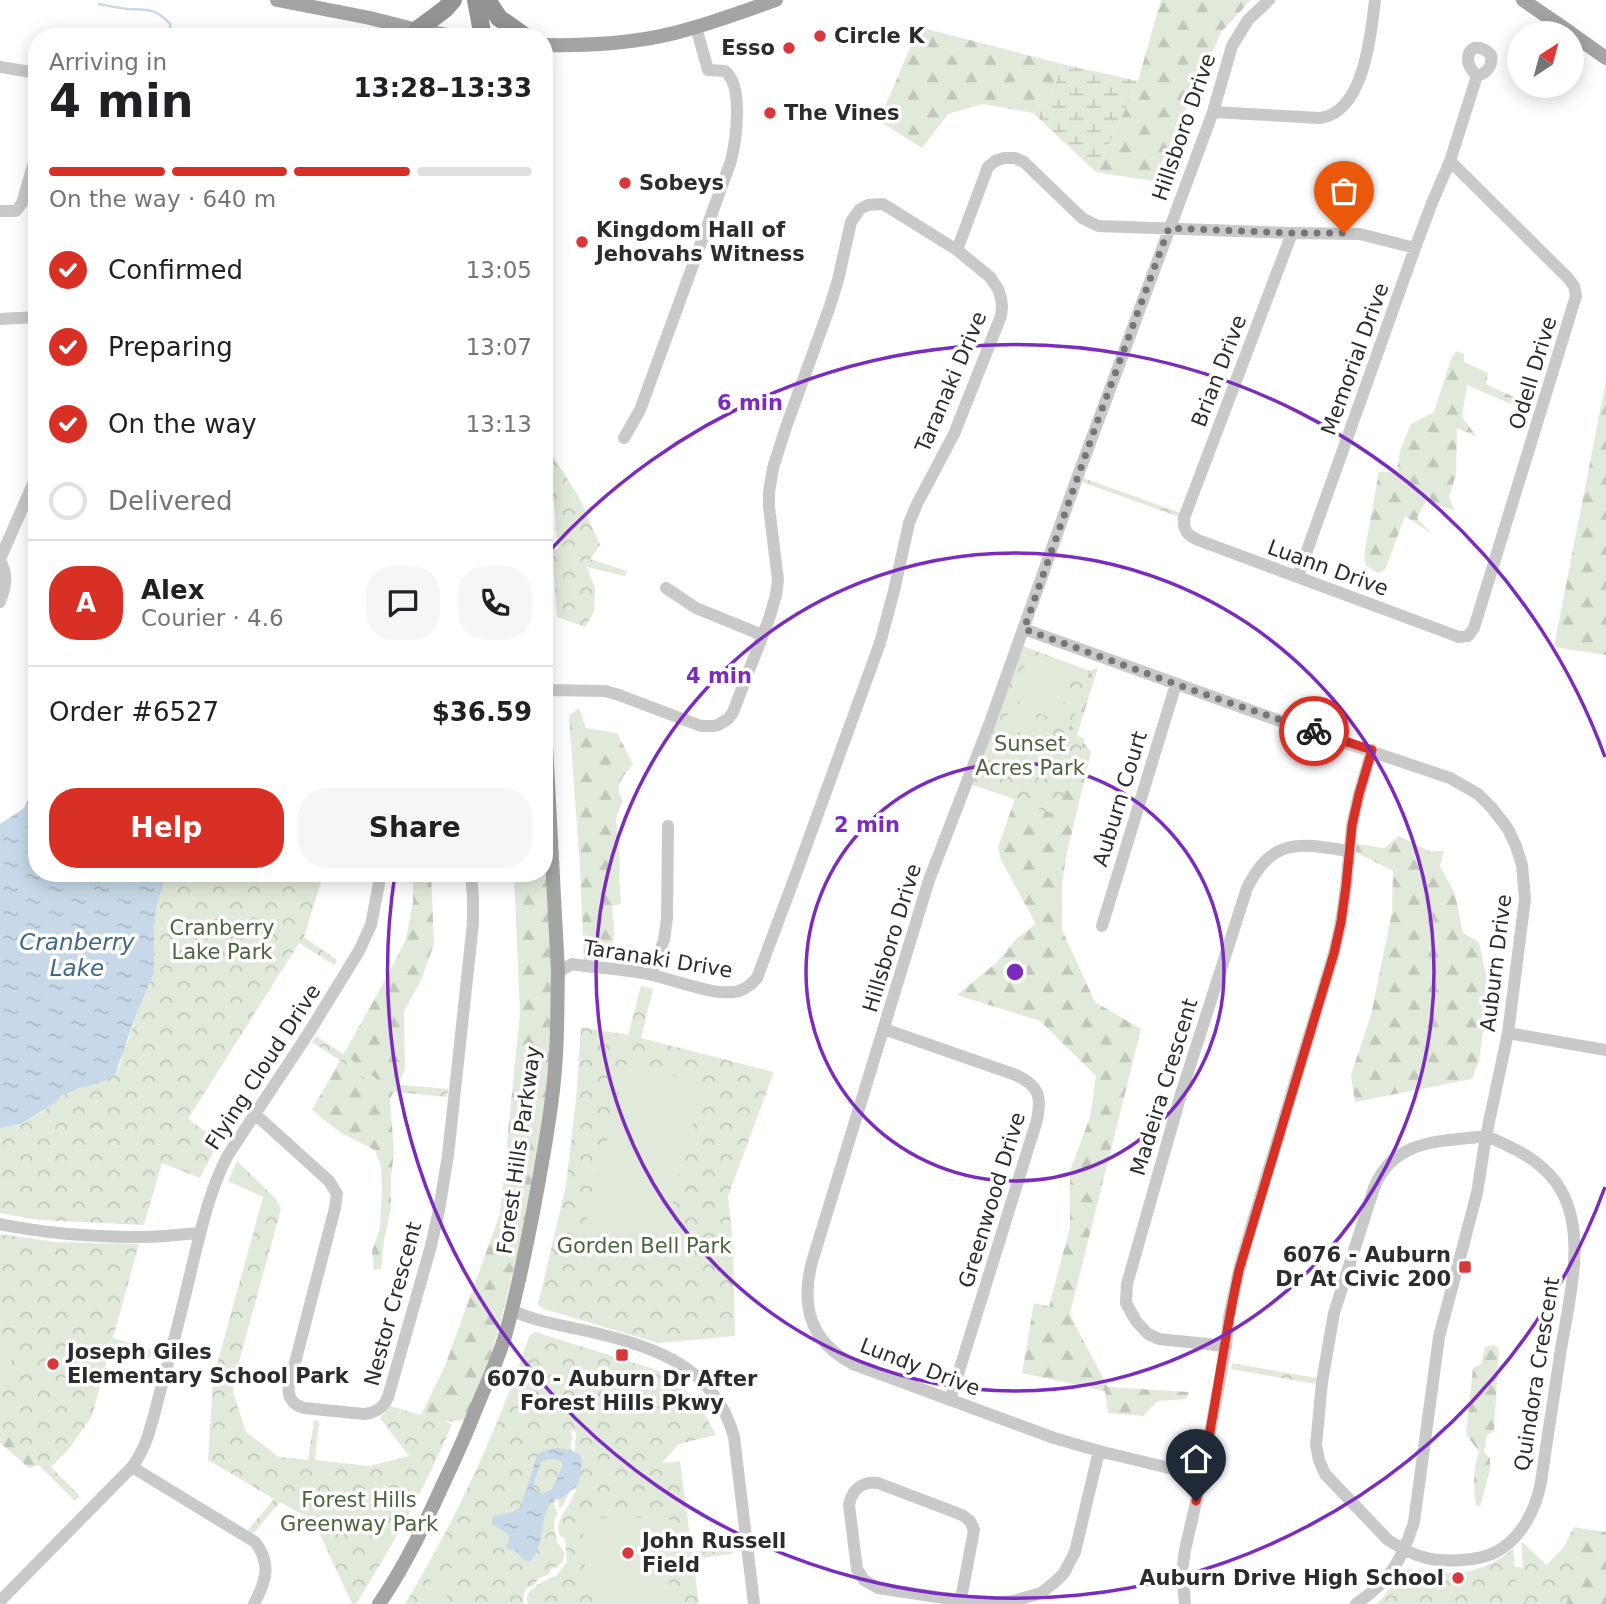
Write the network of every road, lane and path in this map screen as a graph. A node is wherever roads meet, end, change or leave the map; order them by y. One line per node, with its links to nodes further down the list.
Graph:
1 (276, 0): 11 (main road)
2 (453, 0): 12 (highway)
3 (476, 0): 13 (highway)
4 (487, 0): 14 (highway)
5 (776, 0): 10 (main road)
6 (1269, 0): 21 (street, Hillsboro Drive)
7 (1375, 0): 21 (street)
8 (1523, 0): 9 (main road)
9 (1553, 21)
10 (696, 27): 16 (main road); 31 (street)
11 (405, 28)
12 (428, 28)
13 (481, 28)
14 (513, 28)
15 (1584, 43): 17 (main road)
16 (553, 45)
17 (1606, 58)
18 (0, 67): 19 (street)
19 (28, 72)
20 (1477, 76): 22 (street, Memorial Drive)
21 (1213, 112): 25 (street, Hillsboro Drive)
22 (1450, 161): 27 (street, Memorial Drive); 40 (street, Odell Drive)
23 (28, 183): 24 (street)
24 (0, 211)
25 (1169, 228): 26 (street); 28 (street); 38 (street, Hillsboro Drive)
26 (1292, 233): 27 (street); 33 (street, Brian Drive)
27 (1415, 248): 35 (street, Memorial Drive)
28 (957, 250): 39 (street, Taranaki Drive); 51 (street, Taranaki Drive)
29 (28, 317): 30 (street)
30 (0, 319)
31 (624, 438)
32 (28, 495): 34 (street)
33 (1184, 524): 35 (street, Luann Drive)
34 (0, 559): 37 (street)
35 (1297, 576): 40 (street, Luann Drive)
36 (666, 588): 39 (street)
37 (0, 602)
38 (1024, 629): 41 (street, Auburn Drive); 52 (street, Hillsboro Drive)
39 (762, 635): 42 (street, Taranaki Drive)
40 (1468, 636)
41 (1176, 684): 43 (street, Auburn Drive); 49 (street, Auburn Court)
42 (553, 690)
43 (1372, 750): 45 (street); 53 (street, Auburn Drive)
44 (668, 826): 51 (street)
45 (1348, 851): 60 (street); 60 (street, Madeira Crescent)
46 (553, 877): 50 (main road, Forest Hills Parkway)
47 (379, 882): 55 (street, Flying Cloud Drive)
48 (472, 882): 55 (street, Nestor Crescent)
49 (1102, 926)
50 (558, 972): 51 (street, Taranaki Drive); 59 (main road, Forest Hills Parkway)
51 (651, 975)
52 (884, 1029): 61 (street, Lundy Drive); 61 (street, Greenwood Drive)
53 (1508, 1033): 54 (street); 56 (street, Auburn Drive)
54 (1606, 1049)
55 (256, 1115): 58 (street, Flying Cloud Drive)
56 (1486, 1136): 65 (street, Auburn Drive); 65 (street); 65 (street, Quindora Crescent)
57 (0, 1224): 58 (street)
58 (200, 1233): 63 (street, Flying Cloud Drive)
59 (511, 1310): 66 (main road, Forest Hills Parkway); 72 (street)
60 (1226, 1346): 64 (street)
61 (950, 1400): 62 (street, Lundy Drive)
62 (1099, 1451): 64 (street, Lundy Drive); 67 (street)
63 (131, 1467): 68 (street, Flying Cloud Drive); 69 (street)
64 (1202, 1476): 73 (street)
65 (1405, 1550): 74 (street, Auburn Drive)
66 (397, 1574): 70 (main road, Forest Hills Parkway); 71 (main road, Forest Hills Parkway)
67 (961, 1599): 67 (street)
68 (0, 1601)
69 (254, 1604)
70 (368, 1604)
71 (379, 1604)
72 (754, 1604)
73 (1185, 1604)
74 (1356, 1604)

